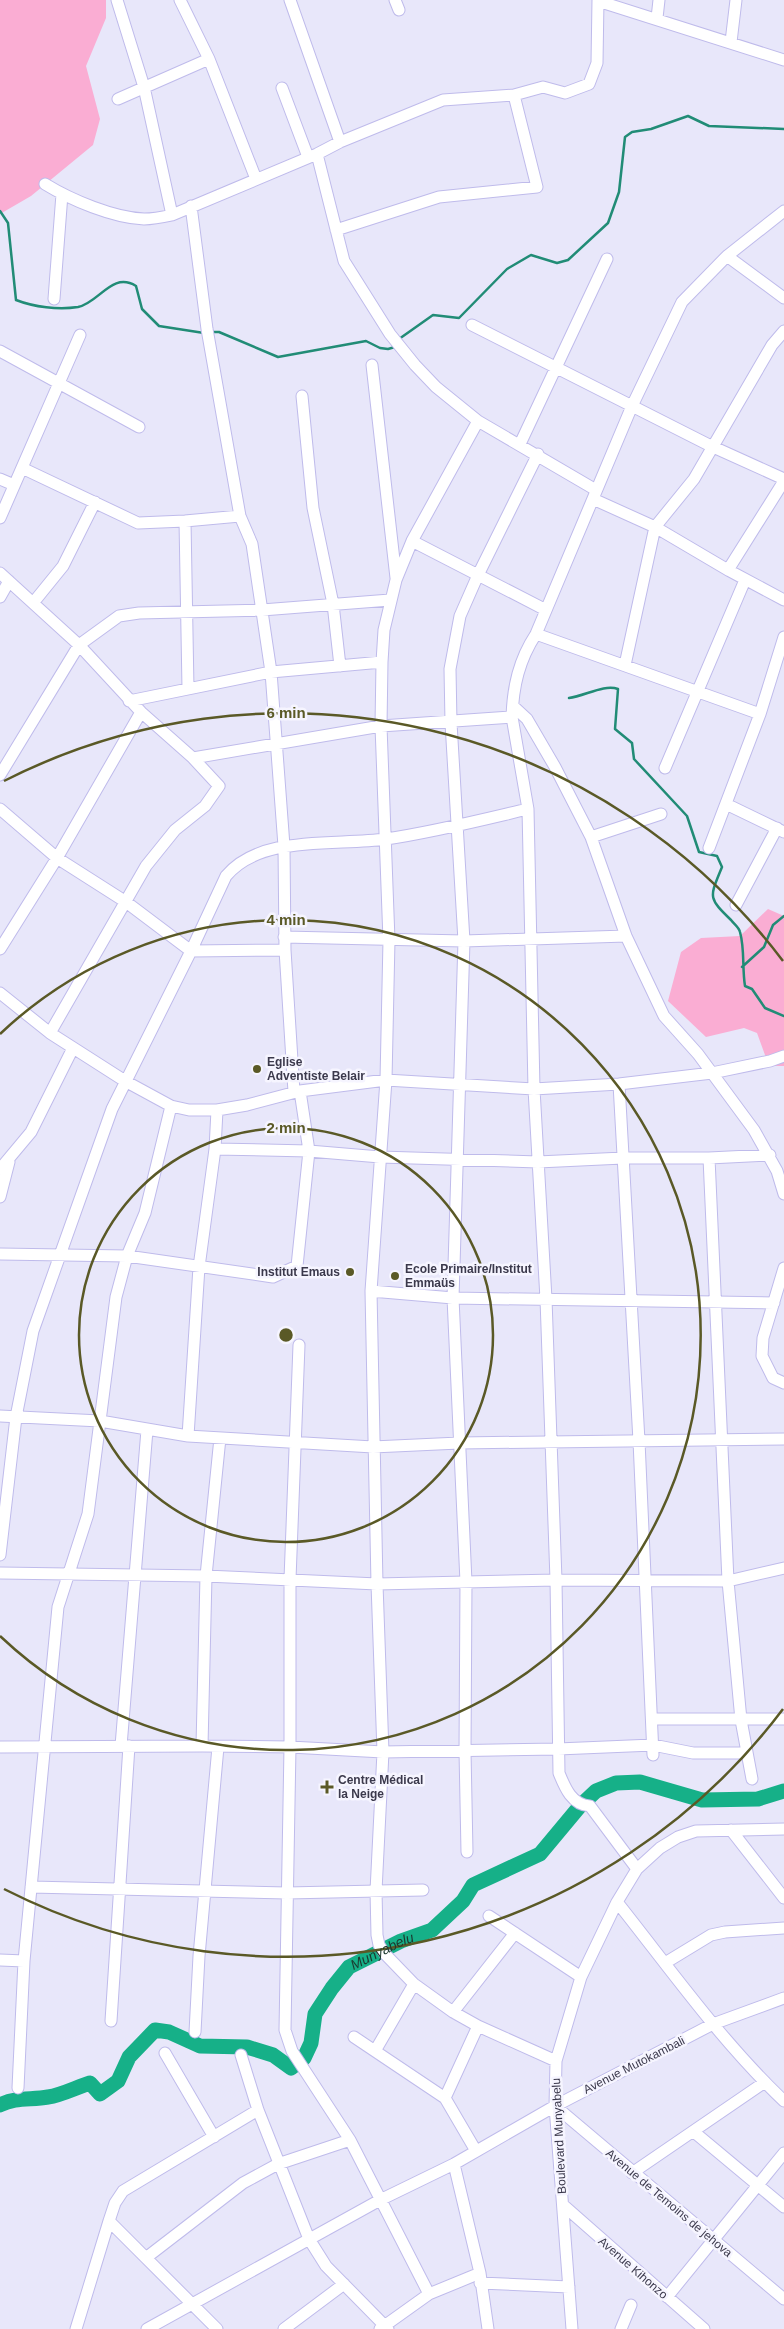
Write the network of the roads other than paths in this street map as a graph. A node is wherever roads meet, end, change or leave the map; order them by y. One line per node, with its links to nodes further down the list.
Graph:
1 (117, 0): 11 (street)
2 (180, 0): 9 (street)
3 (290, 0): 15 (street)
4 (598, 0): 7 (street); 13 (street)
5 (659, 0): 7 (street)
6 (736, 0): 8 (street)
7 (657, 18): 8 (street)
8 (731, 42): 10 (street)
9 (209, 59): 11 (street); 17 (street)
10 (784, 60)
11 (144, 87): 14 (street); 22 (street)
12 (282, 88): 16 (street)
13 (514, 95): 15 (street); 23 (street)
14 (118, 99)
15 (340, 142): 16 (street)
16 (312, 156): 17 (street); 23 (street)
17 (256, 179): 20 (street)
18 (45, 184): 19 (street)
19 (62, 194): 22 (street); 27 (street)
20 (191, 206): 22 (street); 48 (street)
21 (784, 211): 24 (street)
22 (172, 216)
23 (336, 230): 37 (street)
24 (727, 256): 26 (street); 36 (street)
25 (607, 259): 33 (street)
26 (784, 298)
27 (54, 299)
28 (472, 325): 33 (street)
29 (784, 331): 40 (street)
30 (80, 335): 34 (street)
31 (0, 351): 34 (street)
32 (372, 365): 56 (street)
33 (556, 368): 36 (street); 39 (street)
34 (58, 383): 38 (street); 42 (street)
35 (302, 396): 62 (street)
36 (632, 406): 40 (street); 46 (street)
37 (478, 421): 39 (street); 52 (street)
38 (139, 427)
39 (520, 444): 41 (street)
40 (711, 446): 44 (street); 51 (street)
41 (538, 454): 46 (street); 54 (street)
42 (22, 468): 45 (street); 47 (street)
43 (0, 479): 45 (street)
44 (784, 480): 53 (street)
45 (14, 485): 49 (street)
46 (595, 494): 51 (street); 64 (street)
47 (95, 502): 50 (street); 61 (street)
48 (240, 516): 50 (street); 63 (street)
49 (0, 518)
50 (185, 521): 65 (street)
51 (655, 527): 53 (street); 70 (street)
52 (412, 541): 54 (street); 56 (street)
53 (728, 570): 57 (street)
54 (478, 575): 64 (street); 79 (street)
55 (4, 577): 59 (street); 61 (street)
56 (396, 580): 60 (street)
57 (745, 580): 58 (street); 74 (street)
58 (782, 596)
59 (0, 597)
60 (390, 600): 62 (street); 69 (street)
61 (33, 603): 68 (street)
62 (333, 604): 63 (street); 71 (street)
63 (262, 610): 65 (street); 72 (street)
64 (546, 610): 66 (street)
65 (186, 612): 68 (street); 73 (street)
66 (536, 634): 70 (street); 77 (street)
67 (784, 637): 78 (street)
68 (79, 645): 75 (street); 84 (street)
69 (382, 662): 71 (street); 80 (street)
70 (625, 665): 74 (street)
71 (340, 666): 72 (street)
72 (272, 672): 73 (street); 81 (street)
73 (188, 689): 75 (street)
74 (698, 691): 78 (street); 83 (street)
75 (129, 701): 76 (street)
76 (141, 712): 82 (street); 95 (street)
77 (512, 712): 79 (street); 87 (street); 91 (street)
78 (760, 714): 85 (street)
79 (451, 723): 80 (street); 89 (street)
80 (381, 726): 81 (street); 92 (street)
81 (277, 743): 82 (street); 93 (street)
82 (193, 758): 96 (street)
83 (665, 768)
84 (0, 775)
85 (726, 804): 90 (street); 94 (street)
86 (0, 809): 95 (street)
87 (528, 809): 89 (street); 101 (street)
88 (662, 814): 91 (street)
89 (458, 826): 92 (street); 102 (street)
90 (780, 830): 97 (street)
91 (591, 837): 98 (street)
92 (384, 839): 93 (street); 100 (street)
93 (284, 846): 99 (street); 105 (street)
94 (709, 848)
95 (57, 858): 96 (street); 103 (street)
96 (126, 902): 105 (street); 107 (street)
97 (736, 905)
98 (626, 936): 101 (street); 110 (street)
99 (284, 937): 100 (street); 104 (street)
100 (389, 940): 102 (street); 111 (street)
101 (533, 940): 102 (street); 115 (street)
102 (464, 941): 113 (street)
103 (0, 949)
104 (285, 950): 105 (street); 116 (street)
105 (192, 951): 112 (street)
106 (0, 994): 107 (street)
107 (50, 1034): 108 (street)
108 (73, 1048): 112 (street); 125 (street)
109 (784, 1056): 110 (street)
110 (712, 1072): 114 (street); 121 (street)
111 (386, 1080): 113 (street); 116 (street); 122 (street)
112 (125, 1081): 117 (street); 132 (street)
113 (460, 1083): 115 (street); 126 (street)
114 (620, 1084): 115 (street); 123 (street)
115 (534, 1089): 127 (street)
116 (297, 1092): 118 (street); 120 (street)
117 (171, 1106): 118 (street); 133 (street)
118 (217, 1110): 119 (street)
119 (215, 1149): 120 (street); 134 (street)
120 (309, 1151): 122 (street); 134 (street)
121 (770, 1155): 124 (street); 129 (street)
122 (380, 1157): 126 (street); 136 (street)
123 (623, 1158): 124 (street); 127 (street); 139 (street)
124 (709, 1158): 140 (street)
125 (10, 1160): 128 (street); 130 (street)
126 (457, 1160): 127 (street); 137 (street)
127 (538, 1162): 138 (street)
128 (0, 1170)
129 (784, 1194)
130 (0, 1197)
131 (0, 1254): 132 (street)
132 (59, 1255): 133 (street); 145 (street)
133 (127, 1256): 134 (street); 146 (street)
134 (200, 1267): 148 (street)
135 (784, 1268): 141 (street)
136 (371, 1291): 137 (street); 156 (street)
137 (453, 1298): 138 (street); 154 (street)
138 (546, 1299): 139 (street); 153 (street)
139 (632, 1300): 140 (street); 152 (street)
140 (715, 1302): 141 (street); 151 (street)
141 (774, 1303): 143 (street)
142 (299, 1345): 155 (street)
143 (784, 1384)
144 (0, 1416): 145 (street)
145 (16, 1416): 146 (street); 157 (street)
146 (100, 1422): 147 (street); 160 (street)
147 (147, 1430): 148 (street); 161 (street)
148 (188, 1436): 149 (street)
149 (220, 1438): 155 (street); 162 (street)
150 (784, 1439): 151 (street)
151 (722, 1440): 152 (street); 166 (street)
152 (639, 1441): 153 (street); 165 (street)
153 (550, 1442): 154 (street); 164 (street)
154 (460, 1443): 156 (street); 167 (street)
155 (296, 1444): 156 (street); 163 (street)
156 (374, 1447): 168 (street)
157 (0, 1555)
158 (784, 1568): 166 (street)
159 (0, 1573): 160 (street)
160 (68, 1573): 161 (street); 175 (street)
161 (135, 1574): 162 (street); 172 (street)
162 (206, 1576): 163 (street); 173 (street)
163 (290, 1579): 168 (street); 177 (street)
164 (556, 1580): 165 (street); 167 (street); 178 (street)
165 (646, 1580): 166 (street); 169 (street)
166 (728, 1581): 171 (street)
167 (466, 1582): 168 (street); 180 (street)
168 (376, 1584): 181 (street)
169 (653, 1719): 171 (street); 179 (street)
170 (784, 1719): 171 (street)
171 (741, 1720): 182 (street)
172 (125, 1746): 173 (street); 175 (street); 189 (street)
173 (202, 1746): 176 (street)
174 (0, 1747): 175 (street)
175 (45, 1747): 188 (street)
176 (218, 1747): 177 (street); 192 (street)
177 (290, 1747): 181 (street); 193 (street)
178 (558, 1749): 179 (street); 180 (street); 187 (street)
179 (653, 1750): 182 (street)
180 (465, 1751): 181 (street); 186 (street)
181 (383, 1752): 190 (street)
182 (747, 1753): 183 (street)
183 (752, 1779)
184 (784, 1829): 185 (street, Boulevard Munyabelu)
185 (731, 1830): 187 (street, Boulevard Munyabelu); 194 (street)
186 (467, 1852)
187 (637, 1869): 195 (street, Boulevard Munyabelu)
188 (30, 1887): 189 (street); 200 (street)
189 (121, 1889): 192 (street); 206 (street)
190 (376, 1890): 191 (street); 193 (street); 203 (street)
191 (423, 1890)
192 (206, 1891): 193 (street); 209 (street)
193 (287, 1892): 223 (street)
194 (784, 1898)
195 (618, 1902): 201 (street); 202 (street, Boulevard Munyabelu)
196 (490, 1916): 198 (street)
197 (784, 1928): 201 (street)
198 (515, 1933): 202 (street); 205 (street)
199 (0, 1960): 200 (street)
200 (24, 1960): 216 (street)
201 (666, 1963): 207 (street)
202 (582, 1977): 214 (street, Boulevard Munyabelu)
203 (414, 1984): 205 (street); 211 (street)
204 (784, 1998): 207 (street, Avenue Mutokambali)
205 (453, 2012): 208 (street)
206 (111, 2021)
207 (713, 2024): 215 (street); 219 (street, Avenue Mutokambali)
208 (478, 2026): 214 (street); 217 (street)
209 (195, 2032)
210 (354, 2037): 211 (street)
211 (374, 2051): 217 (street)
212 (165, 2053): 222 (street)
213 (241, 2055): 220 (street)
214 (556, 2061): 219 (street, Boulevard Munyabelu)
215 (764, 2082): 218 (street); 221 (street)
216 (18, 2088)
217 (445, 2098): 224 (street)
218 (784, 2101)
219 (555, 2106): 224 (street, Avenue Mutokambali); 228 (street, Avenue de Temoins de jehova); 231 (street, Boulevard Munyabelu)
220 (258, 2110): 222 (street); 226 (street)
221 (694, 2132): 228 (street); 229 (street)
222 (214, 2137): 233 (street)
223 (350, 2140): 226 (street); 230 (street)
224 (476, 2151): 227 (street, Avenue Mutokambali)
225 (784, 2154): 229 (street)
226 (278, 2164): 234 (street); 236 (street)
227 (454, 2164): 230 (street, Avenue Mutokambali); 237 (street)
228 (632, 2173): 235 (street, Avenue de Temoins de jehova)
229 (758, 2184): 232 (street); 235 (street)
230 (380, 2200): 234 (street, Avenue Mutokambali); 240 (street)
231 (563, 2205): 239 (street, Boulevard Munyabelu); 241 (street, Avenue Kihonzo)
232 (784, 2207)
233 (109, 2221): 236 (street); 247 (street)
234 (309, 2239): 238 (street); 243 (street, Avenue Mutokambali)
235 (713, 2239): 241 (street); 242 (street, Avenue de Temoins de jehova)
236 (147, 2257): 243 (street)
237 (480, 2278): 239 (street); 240 (street); 250 (street)
238 (344, 2284): 246 (street); 249 (street)
239 (569, 2287): 251 (street, Boulevard Munyabelu)
240 (429, 2294): 246 (street)
241 (667, 2297): 253 (street, Avenue Kihonzo)
242 (784, 2299)
243 (191, 2305): 245 (street); 248 (street, Avenue Mutokambali)
244 (631, 2305): 252 (street)
245 (210, 2326)
246 (384, 2328)
247 (76, 2329)
248 (147, 2329)
249 (284, 2329)
250 (488, 2329)
251 (572, 2329)
252 (621, 2329)
253 (704, 2329)

